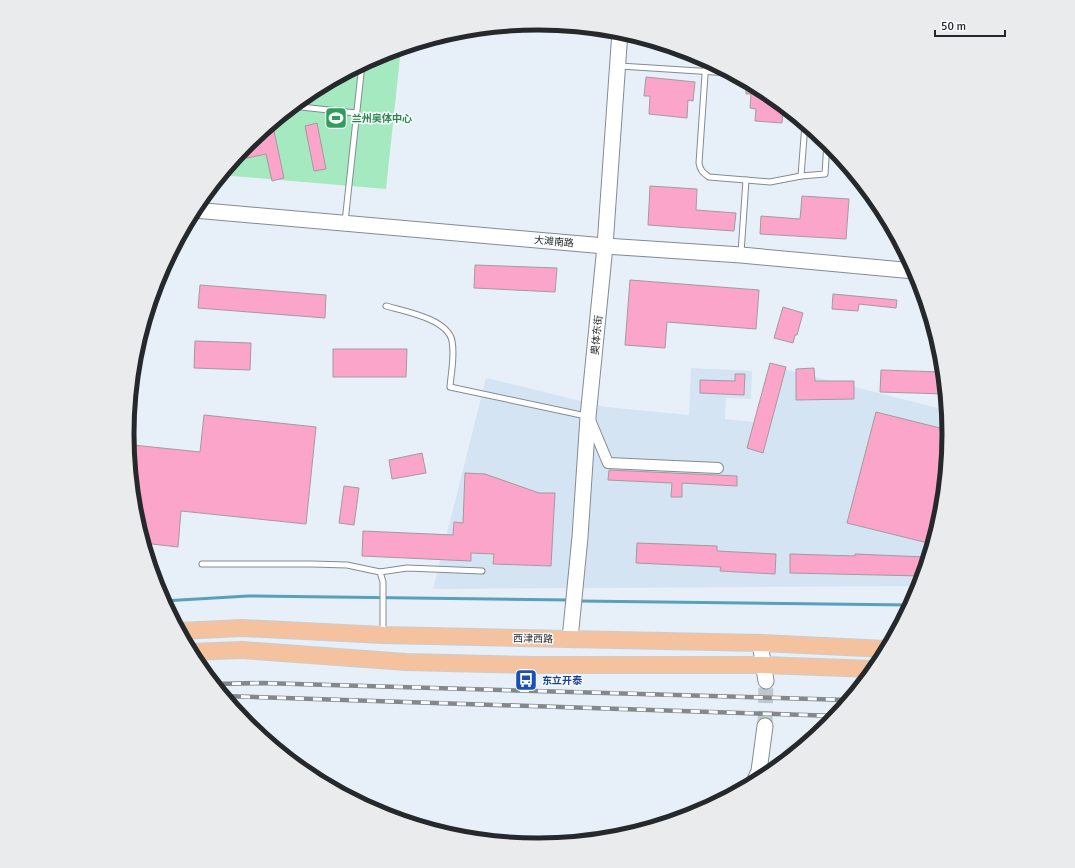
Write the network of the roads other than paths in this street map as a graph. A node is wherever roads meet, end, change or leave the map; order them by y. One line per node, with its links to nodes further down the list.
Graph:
1 (619, 39): 2 (street, 奥体东街)
2 (617, 66): 5 (lane); 15 (street, 奥体东街)
3 (705, 67): 5 (lane)
4 (361, 71): 8 (lane)
5 (705, 72): 6 (lane); 12 (lane)
6 (717, 72)
7 (300, 107): 8 (lane)
8 (356, 113): 14 (lane)
9 (805, 130): 11 (lane)
10 (826, 152): 11 (lane)
11 (801, 176): 12 (lane)
12 (746, 180): 16 (lane)
13 (202, 211): 14 (street, 大滩南路)
14 (345, 223): 15 (street, 大滩南路)
15 (605, 246): 16 (street, 大滩南路); 19 (street, 奥体东街)
16 (741, 255): 17 (street, 大滩南路)
17 (907, 270)
18 (386, 306): 19 (lane)
19 (588, 417): 20 (street); 26 (street, 奥体东街)
20 (718, 468)
21 (202, 564): 23 (lane)
22 (482, 571): 23 (lane)
23 (380, 572): 25 (lane)
24 (185, 631): 25 (main road, 西津西路)
25 (383, 634): 26 (main road, 西津西路)
26 (570, 639): 27 (main road, 西津西路)
27 (760, 643): 28 (main road, 西津西路); 30 (street)
28 (879, 649)
29 (198, 652): 30 (main road)
30 (763, 665): 31 (main road); 32 (street)
31 (866, 669)
32 (766, 681)
33 (765, 726): 34 (street)
34 (758, 772)

